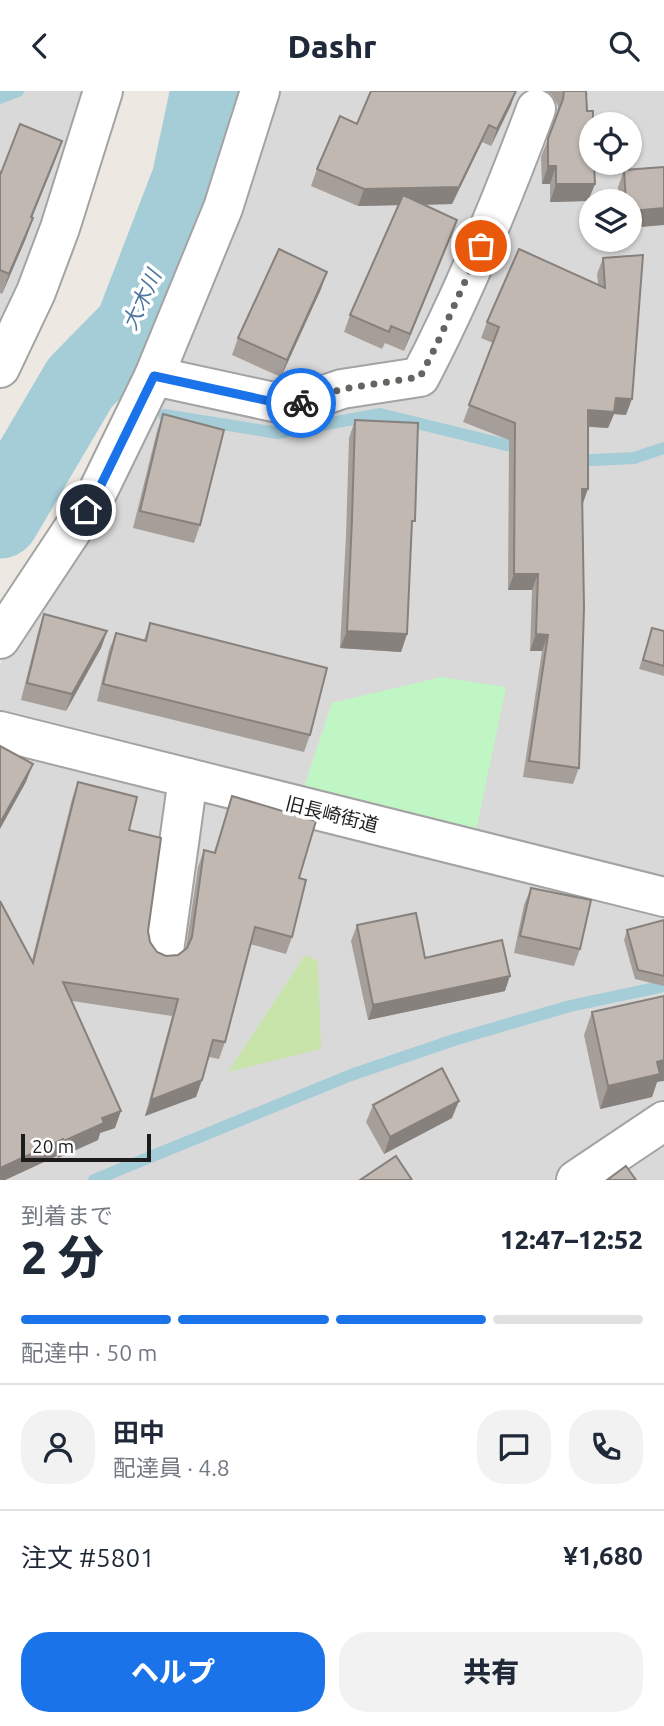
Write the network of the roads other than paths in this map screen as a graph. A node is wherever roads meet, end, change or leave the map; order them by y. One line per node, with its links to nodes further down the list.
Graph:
1 (260, 91): 5 (street)
2 (100, 93): 4 (street)
3 (536, 109): 5 (street)
4 (0, 368)
5 (154, 376): 6 (street)
6 (0, 639)
7 (0, 731): 8 (street, 旧長崎街道)
8 (188, 778): 9 (street, 旧長崎街道); 10 (street)
9 (664, 897)
10 (164, 951)
11 (664, 1121): 12 (street)
12 (576, 1180)

